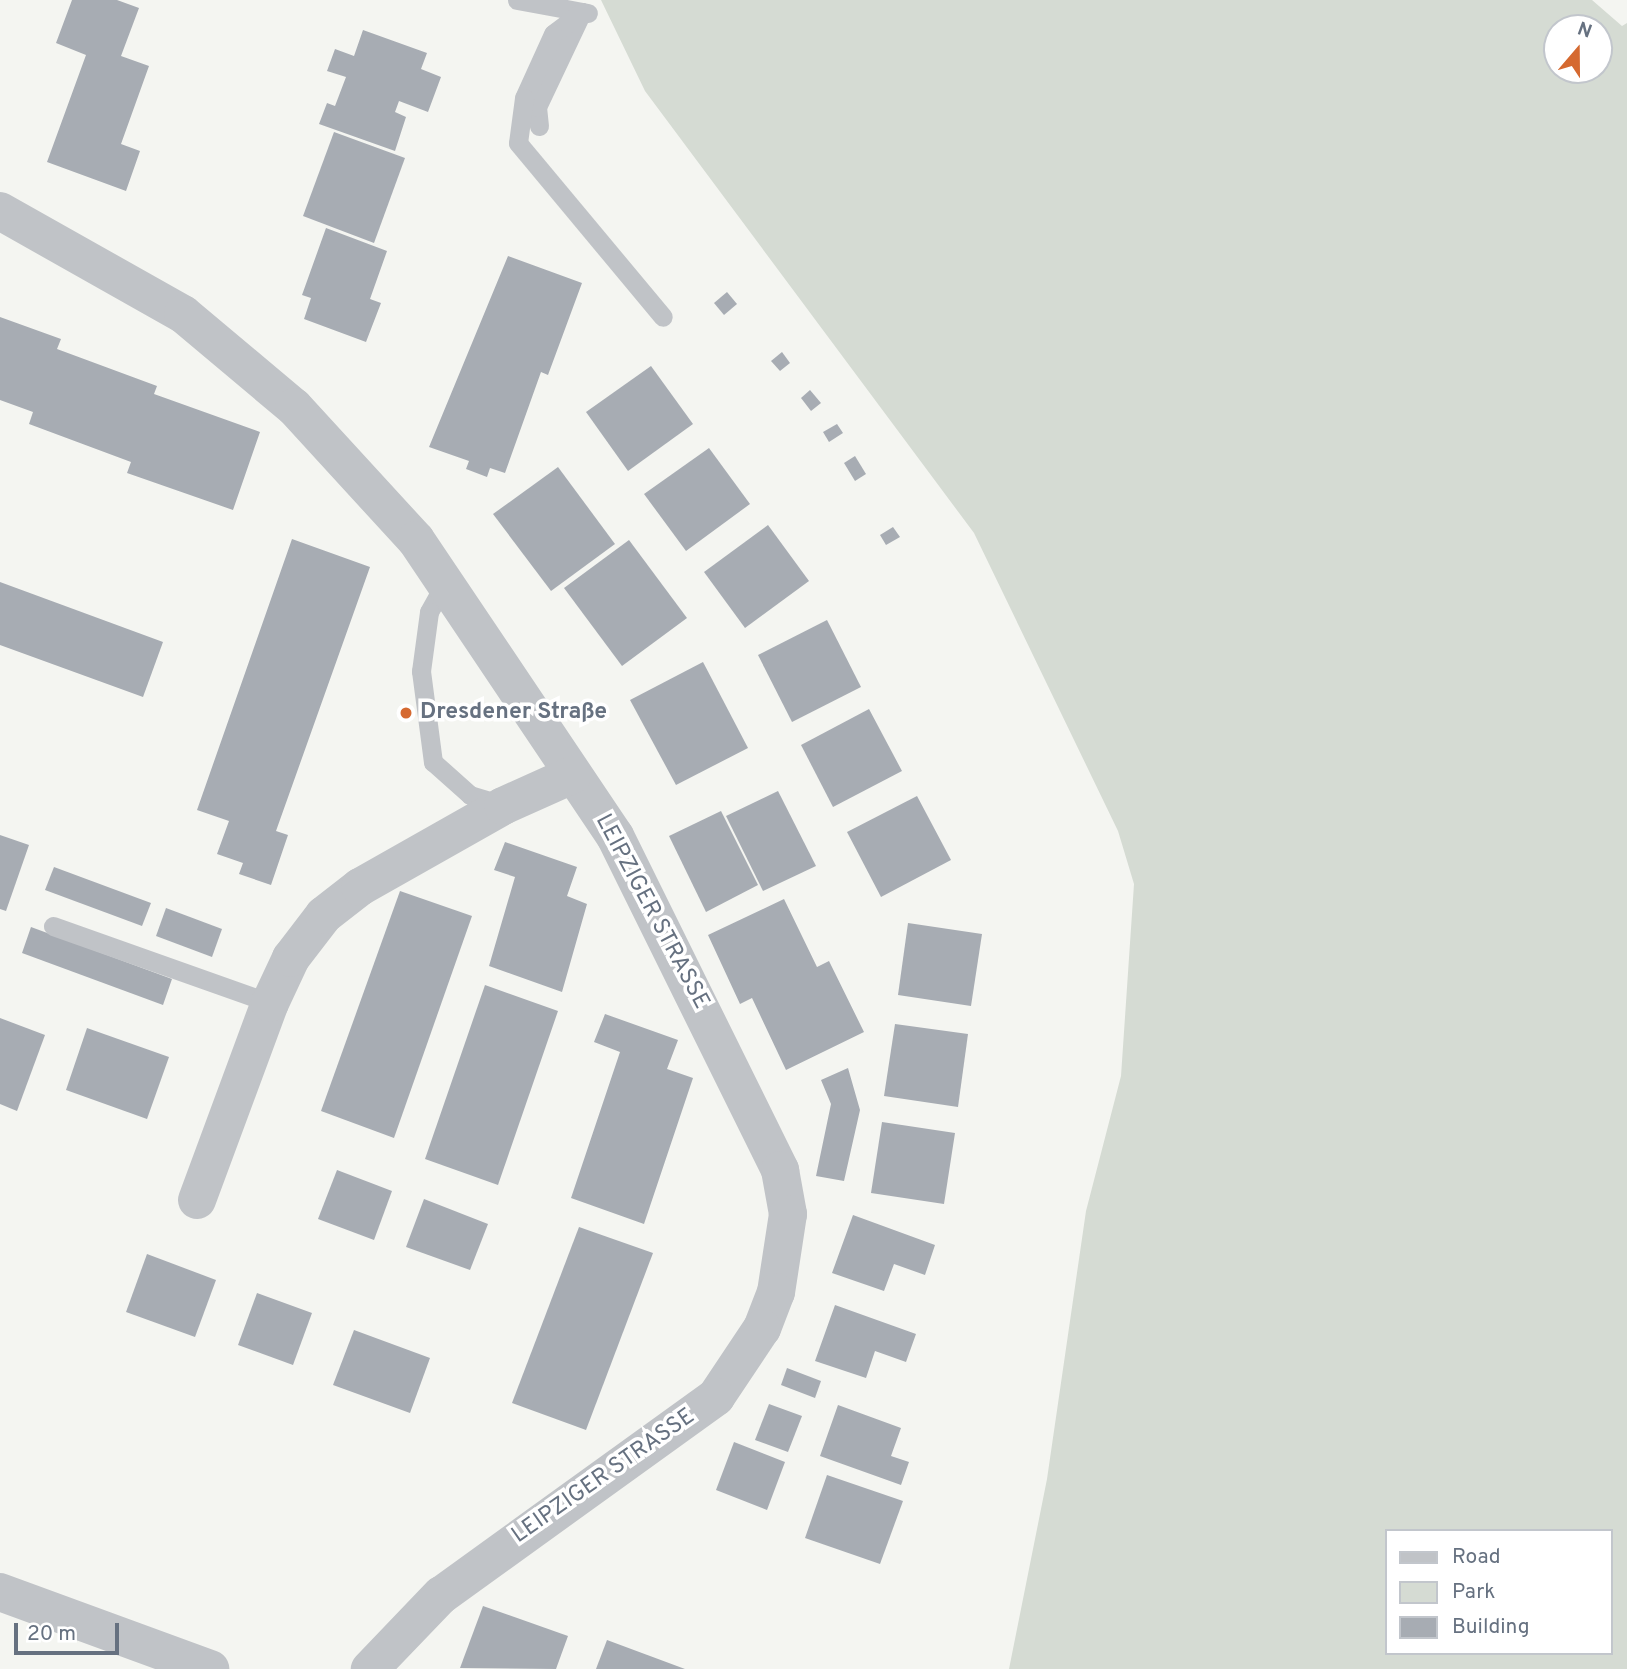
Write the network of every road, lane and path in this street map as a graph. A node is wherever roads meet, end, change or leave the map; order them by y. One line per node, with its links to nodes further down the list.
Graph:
1 (517, 0): 2 (lane)
2 (589, 13): 3 (lane); 5 (lane)
3 (539, 127)
4 (0, 211): 6 (street, LEIPZIGER STRASSE)
5 (663, 317)
6 (445, 583): 7 (street, LEIPZIGER STRASSE); 8 (lane)
7 (572, 775): 8 (street); 14 (street, LEIPZIGER STRASSE)
8 (503, 806): 10 (street)
9 (53, 926): 10 (lane)
10 (270, 1003): 11 (street)
11 (197, 1200)
12 (0, 1592): 13 (street)
13 (210, 1669)
14 (370, 1669)

